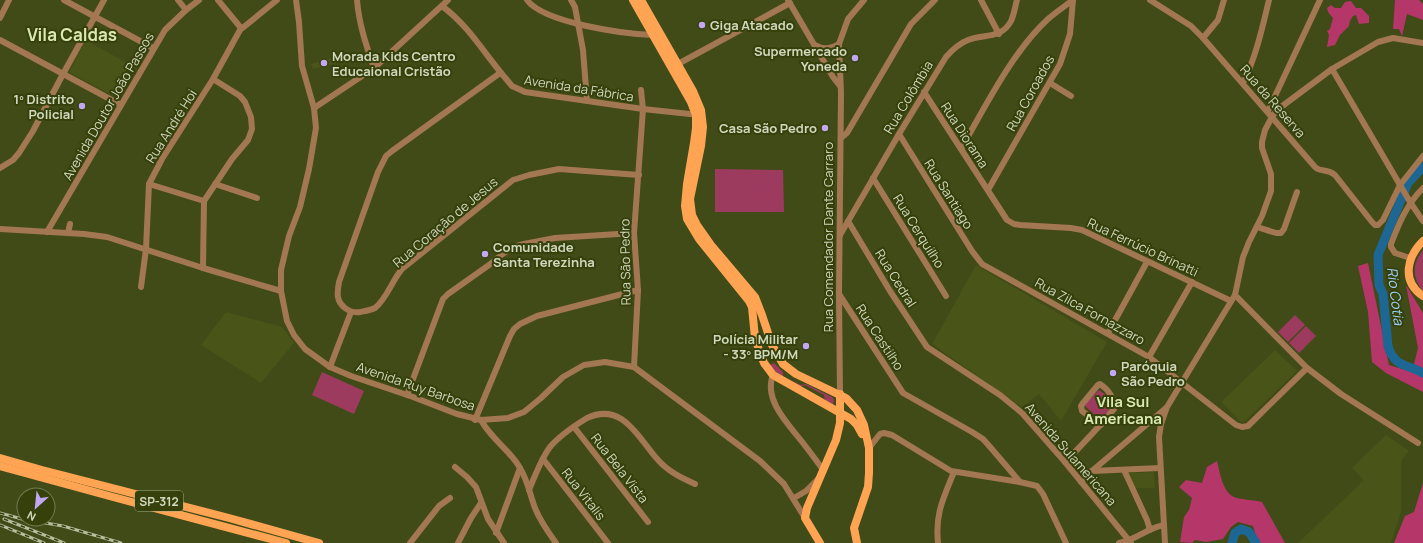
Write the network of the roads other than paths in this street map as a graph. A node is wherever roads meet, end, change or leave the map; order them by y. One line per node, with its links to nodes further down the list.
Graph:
1 (9, 0): 27 (street)
2 (64, 0): 29 (street)
3 (104, 0): 29 (street)
4 (178, 0): 28 (street)
5 (199, 0): 28 (street, Avenida Doutor João Passos)
6 (218, 0): 32 (street)
7 (277, 0): 32 (street, Rua André Hoi)
8 (296, 0): 55 (street, Avenida Ruy Barbosa)
9 (357, 0): 42 (street)
10 (448, 0): 26 (street)
11 (527, 0): 31 (street)
12 (571, 0): 31 (street)
13 (633, 0): 34 (main road)
14 (642, 0): 41 (main road)
15 (864, 0): 38 (street, Rua Comendador Dante Carraro)
16 (935, 0): 61 (street)
17 (981, 0): 33 (street)
18 (1017, 0): 33 (street)
19 (1073, 0): 47 (street, Rua Coroados); 62 (street)
20 (1150, 0): 25 (street, Rua da Reserva)
21 (1224, 0): 35 (street)
22 (1269, 0): 48 (street)
23 (1320, 0): 57 (street)
24 (789, 2): 39 (street); 41 (street)
25 (1159, 2): 35 (street, Rua da Reserva)
26 (442, 6): 42 (street); 44 (street, Avenida da Fábrica)
27 (2, 10): 30 (street)
28 (186, 10): 40 (street, Avenida Doutor João Passos)
29 (95, 17): 40 (street); 45 (street)
30 (0, 18)
31 (577, 23): 34 (street); 53 (street)
32 (241, 28): 46 (street, Rua André Hoi)
33 (999, 34): 51 (street, Rua Colômbia)
34 (653, 36): 58 (main road)
35 (1203, 38): 48 (street, Rua da Reserva)
36 (0, 40): 45 (street)
37 (1423, 43): 43 (street)
38 (839, 44): 39 (street); 49 (street, Rua Comendador Dante Carraro)
39 (815, 45): 49 (street)
40 (153, 48): 54 (street, Avenida Doutor João Passos)
41 (678, 64): 58 (main road)
42 (374, 68): 55 (street)
43 (1332, 69): 59 (street); 69 (street)
44 (500, 73): 53 (street, Avenida da Fábrica); 100 (street)
45 (63, 74): 54 (street); 64 (street)
46 (213, 79): 67 (street, Rua André Hoi); 68 (street)
47 (1050, 83): 52 (street); 71 (street, Rua Coroados)
48 (1243, 83): 57 (street, Rua da Reserva)
49 (840, 86): 61 (street, Rua Comendador Dante Carraro)
50 (641, 90): 56 (street, Rua São Pedro)
51 (924, 92): 60 (street, Rua Colômbia); 62 (street, Rua Diorama)
52 (1071, 96)
53 (588, 101): 56 (street, Avenida da Fábrica)
54 (122, 105): 81 (street, Avenida Doutor João Passos)
55 (314, 108): 94 (street, Avenida Ruy Barbosa)
56 (643, 109): 58 (street, Avenida da Fábrica); 65 (street, Rua São Pedro)
57 (1268, 111): 59 (street, Rua da Reserva)
58 (699, 115): 102 (main road); 104 (main road)
59 (1272, 117): 69 (street, Rua da Reserva); 79 (street)
60 (899, 134): 66 (street, Rua Colômbia); 89 (street, Rua Santiago)
61 (841, 138): 84 (street, Rua Comendador Dante Carraro)
62 (961, 149): 71 (street, Rua Diorama)
63 (1423, 156): 69 (street)
64 (0, 168)
65 (639, 174): 83 (street, Rua São Pedro); 100 (street, Rua Coração de Jesus)
66 (873, 178): 76 (street, Rua Colômbia); 97 (street, Rua Cerquilho)
67 (149, 184): 74 (street); 86 (street, Rua André Hoi)
68 (215, 184): 73 (street); 74 (street)
69 (1401, 186): 75 (street)
70 (1423, 188): 75 (street)
71 (988, 190): 88 (street, Rua Ferrúcio Brinatti)
72 (1298, 192): 79 (street)
73 (257, 198)
74 (204, 201): 90 (street)
75 (1410, 202): 77 (street); 87 (street)
76 (848, 221): 84 (street, Rua Colômbia); 103 (street, Rua Cedral)
77 (1423, 221)
78 (70, 224): 82 (street)
79 (1257, 227): 96 (street)
80 (0, 229): 81 (street)
81 (48, 232): 82 (street)
82 (68, 233): 86 (street)
83 (634, 233): 93 (street, Rua São Pedro); 114 (street)
84 (840, 236): 95 (street, Rua Comendador Dante Carraro)
85 (1423, 241): 87 (main road)
86 (146, 249): 90 (street); 92 (street, Rua André Hoi)
87 (1410, 258): 98 (main road)
88 (1147, 262): 91 (street, Rua Ferrúcio Brinatti); 101 (street)
89 (982, 264): 101 (street, Rua Zilca Fornazzaro)
90 (203, 268): 94 (street)
91 (1192, 282): 99 (street, Rua Ferrúcio Brinatti); 106 (street)
92 (141, 287)
93 (638, 290): 109 (street, Rua São Pedro); 117 (street)
94 (281, 291): 108 (street, Avenida Ruy Barbosa)
95 (839, 294): 113 (street, Rua Comendador Dante Carraro); 133 (street, Rua Castilho)
96 (1235, 295): 99 (street); 110 (street)
97 (946, 296)
98 (1422, 297)
99 (1231, 302): 112 (street)
100 (351, 312): 108 (street)
101 (1108, 333): 106 (street, Rua Zilca Fornazzaro)
102 (772, 345): 104 (main road); 105 (main road)
103 (927, 347): 124 (street, Avenida Sulamericana)
104 (758, 350): 107 (main road)
105 (777, 356): 107 (main road); 113 (main road)
106 (1149, 357): 112 (street, Rua Zilca Fornazzaro)
107 (764, 363): 111 (main road)
108 (330, 367): 114 (street, Avenida Ruy Barbosa)
109 (634, 367): 117 (street, Avenida Ruy Barbosa); 138 (street, Avenida Ruy Barbosa)
110 (1307, 368): 112 (street, Rua Zilca Fornazzaro); 120 (street)
111 (773, 375): 116 (main road); 132 (street)
112 (1183, 383): 115 (street)
113 (840, 394): 116 (main road, Rua Comendador Dante Carraro); 121 (main road)
114 (407, 395): 117 (street, Avenida Ruy Barbosa)
115 (1167, 407): 128 (street); 130 (street)
116 (839, 412): 121 (main road); 132 (main road, Rua Comendador Dante Carraro)
117 (478, 420): 127 (street)
118 (1101, 425): 118 (street); 124 (street)
119 (574, 427): 123 (street); 135 (street); 141 (street, Rua Bela Vista)
120 (1418, 443)
121 (868, 445): 131 (street); 154 (main road)
122 (0, 458): 147 (main road, SP-312)
123 (543, 459): 136 (street); 152 (street, Rua Vitalis)
124 (1065, 462): 134 (street, Avenida Sulamericana)
125 (0, 466): 146 (main road, SP-312)
126 (455, 467): 139 (street)
127 (520, 468): 136 (street); 144 (street)
128 (1160, 468): 129 (street); 142 (street)
129 (1124, 470): 130 (street); 143 (street)
130 (1092, 471): 134 (street)
131 (954, 472): 133 (street); 155 (street)
132 (822, 473): 138 (street); 140 (main road, Rua Comendador Dante Carraro)
133 (1020, 482): 156 (street)
134 (1081, 482): 145 (street, Avenida Sulamericana)
135 (695, 484)
136 (529, 490): 151 (street)
137 (450, 498): 148 (street)
138 (794, 498): 140 (street, Avenida Ruy Barbosa)
139 (481, 503): 144 (street); 149 (street)
140 (805, 518): 153 (main road, Avenida Ruy Barbosa)
141 (648, 522)
142 (1164, 525): 143 (street); 158 (street)
143 (1150, 530): 145 (street)
144 (496, 533): 150 (street)
145 (1131, 542): 157 (street)
146 (286, 543)
147 (318, 543)
148 (410, 543)
149 (458, 543)
150 (504, 543)
151 (556, 543)
152 (608, 543)
153 (820, 543)
154 (857, 543)
155 (938, 543)
156 (1066, 543)
157 (1119, 543)
158 (1164, 543)

